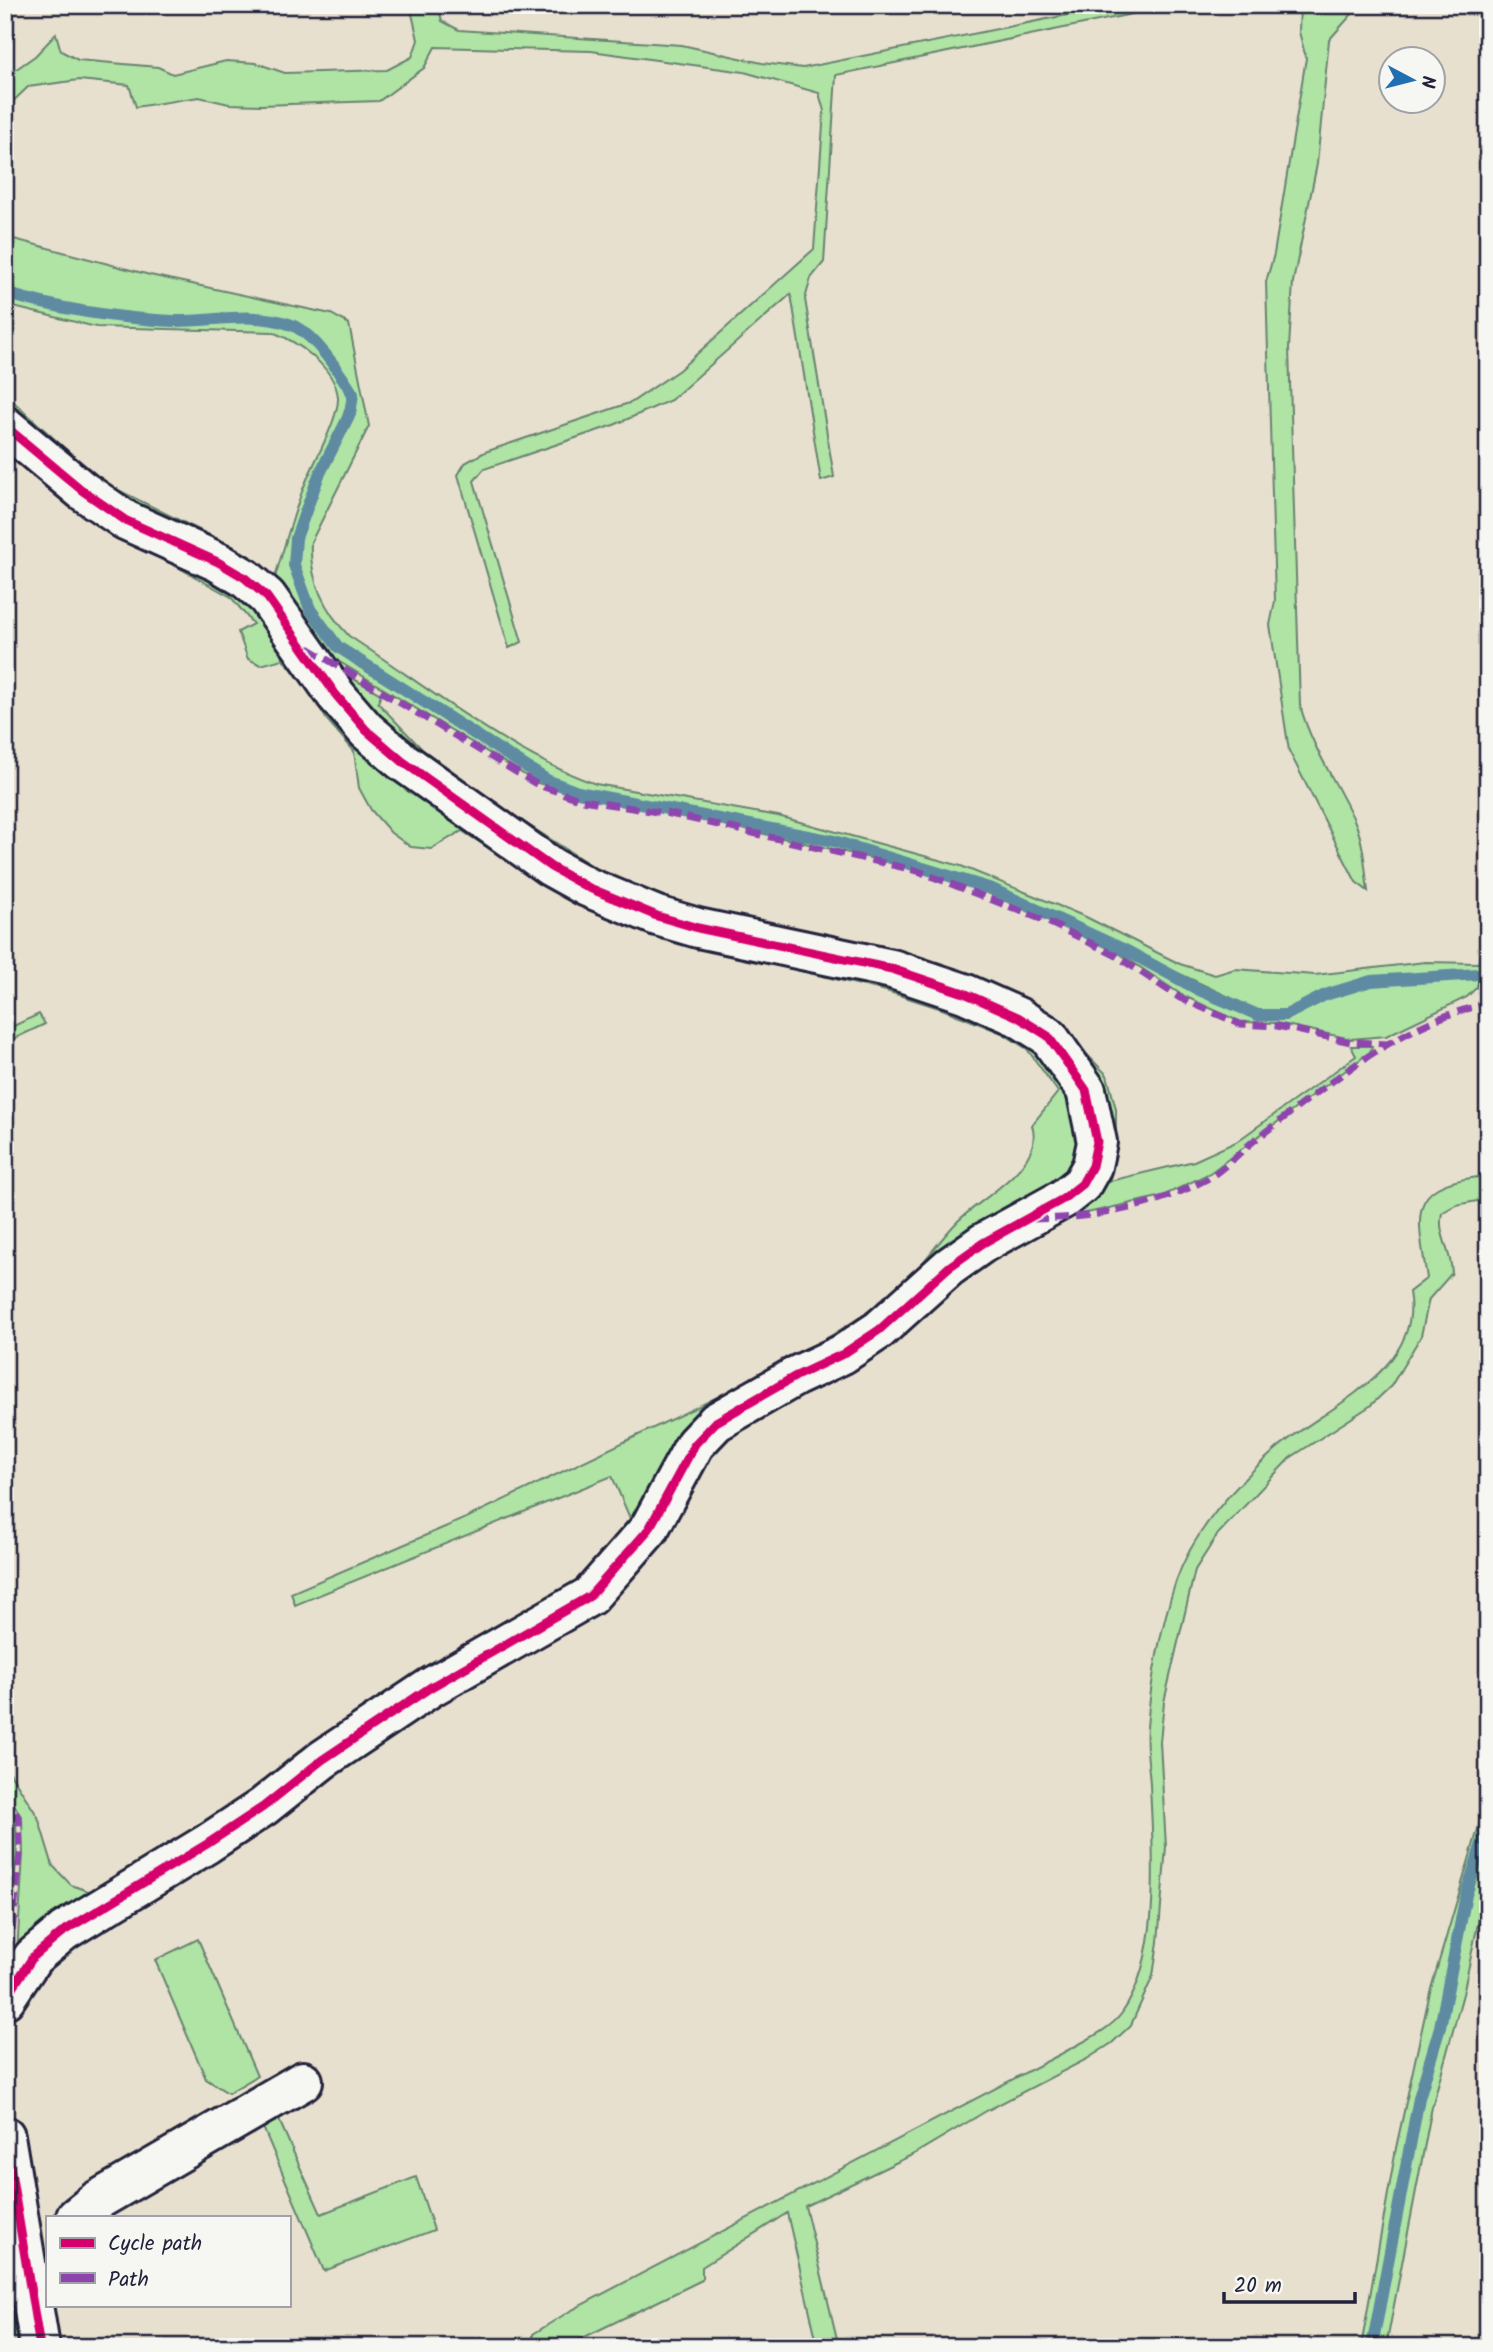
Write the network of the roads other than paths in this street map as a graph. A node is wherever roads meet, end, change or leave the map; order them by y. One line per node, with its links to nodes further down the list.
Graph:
1 (5, 426): 2 (street)
2 (5, 1999)
3 (303, 2081): 6 (street)
4 (5, 2136): 5 (street)
5 (10, 2196): 7 (street)
6 (77, 2216)
7 (37, 2268): 8 (street)
8 (40, 2347)

